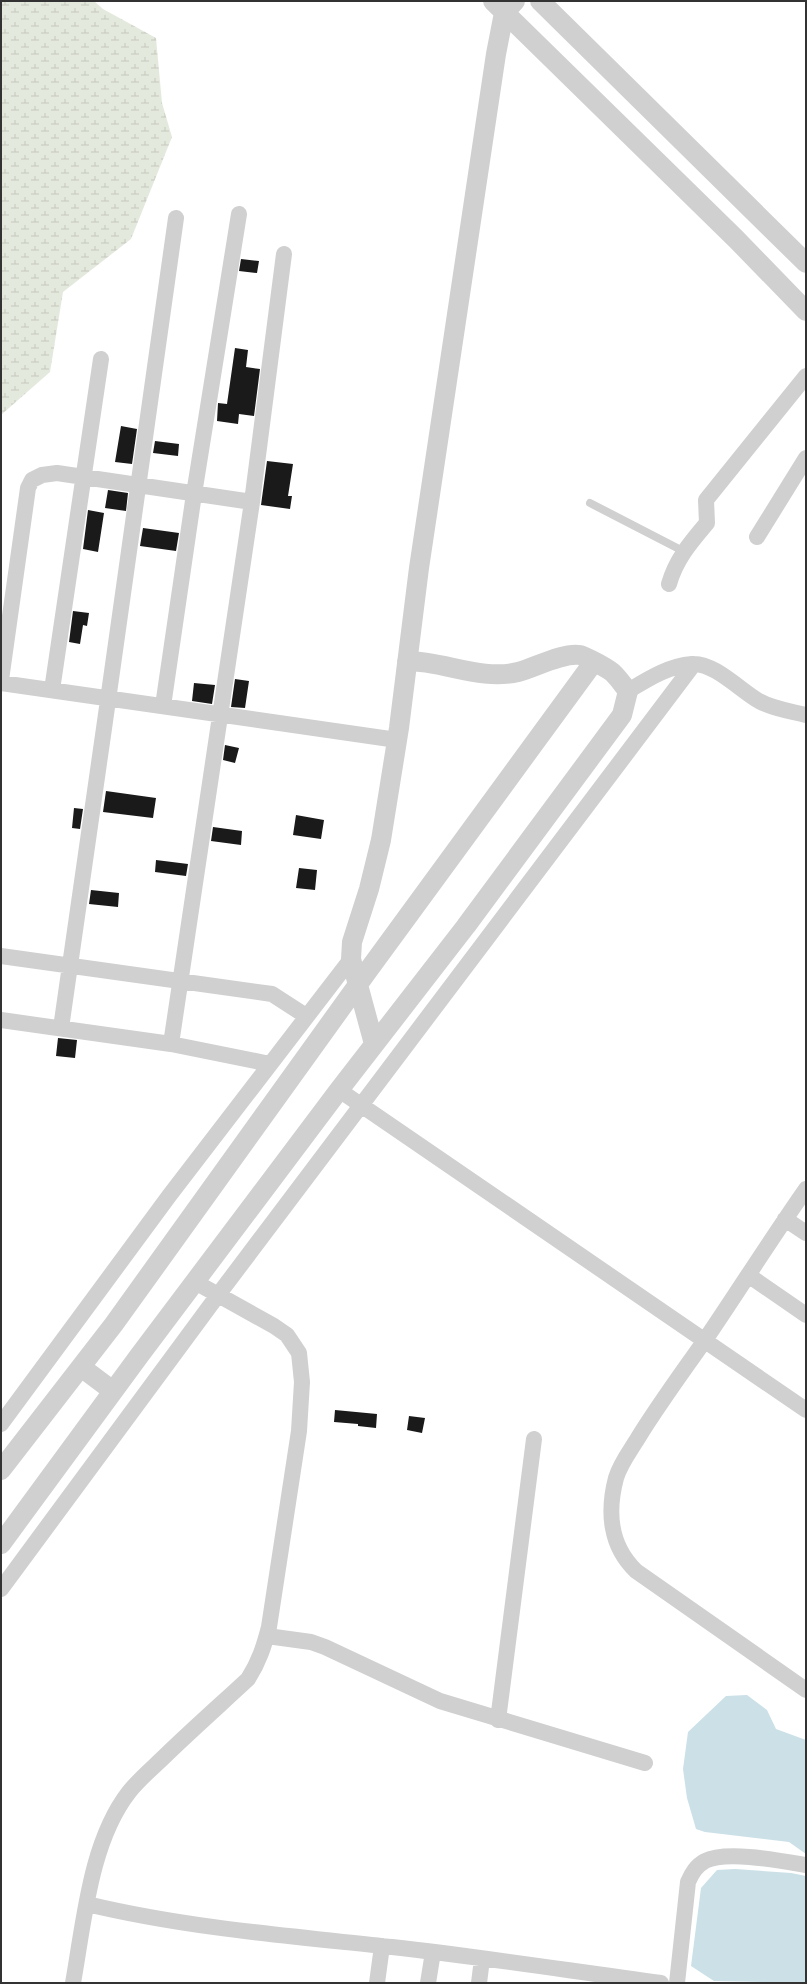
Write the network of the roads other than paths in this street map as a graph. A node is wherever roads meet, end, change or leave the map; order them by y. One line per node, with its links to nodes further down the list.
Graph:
1 (540, 1): 6 (street)
2 (504, 5): 7 (street); 19 (street)
3 (239, 214): 13 (street)
4 (176, 218): 12 (street)
5 (284, 254): 14 (street)
6 (806, 262)
7 (804, 301)
8 (101, 359): 11 (street)
9 (806, 376): 17 (street)
10 (806, 458): 16 (street)
11 (83, 476): 12 (street); 22 (street); 24 (street)
12 (140, 486): 13 (street); 26 (street)
13 (194, 494): 14 (street); 27 (street)
14 (252, 502): 29 (street)
15 (590, 503): 17 (lane)
16 (757, 537)
17 (683, 551): 18 (street)
18 (669, 584)
19 (407, 661): 20 (street); 30 (street)
20 (594, 663): 25 (street); 35 (street)
21 (694, 664): 25 (street); 28 (street); 43 (street)
22 (1, 680)
23 (1, 683): 24 (street)
24 (52, 690): 26 (street)
25 (628, 691): 40 (street)
26 (108, 699): 27 (street); 33 (street)
27 (163, 706): 29 (street)
28 (806, 714)
29 (219, 715): 30 (street); 34 (street)
30 (397, 740): 32 (street)
31 (1, 956): 33 (street)
32 (351, 959): 35 (street); 36 (street)
33 (70, 965): 34 (street); 38 (street)
34 (180, 981): 36 (street); 39 (street)
35 (359, 984): 40 (street); 52 (street)
36 (306, 1016): 41 (street)
37 (1, 1020): 38 (street)
38 (61, 1028): 39 (street)
39 (171, 1044): 41 (street)
40 (374, 1044): 42 (street)
41 (270, 1064): 55 (street)
42 (338, 1090): 43 (street); 48 (street)
43 (360, 1105): 49 (street); 51 (street)
44 (806, 1189): 45 (street)
45 (785, 1219): 46 (street); 47 (street)
46 (806, 1233)
47 (748, 1275): 50 (street); 51 (street)
48 (195, 1282): 49 (street); 53 (street)
49 (218, 1295): 59 (street); 60 (street)
50 (806, 1315)
51 (705, 1340): 54 (street); 61 (street)
52 (81, 1367): 53 (street); 57 (street)
53 (113, 1391): 58 (street)
54 (806, 1410)
55 (1, 1424)
56 (534, 1439): 62 (street)
57 (1, 1470)
58 (1, 1544)
59 (1, 1589)
60 (267, 1636): 62 (street); 65 (street)
61 (806, 1690)
62 (498, 1720): 63 (street)
63 (645, 1763)
64 (806, 1865): 74 (street)
65 (87, 1904): 66 (street); 69 (street)
66 (382, 1946): 67 (street); 70 (street)
67 (433, 1952): 68 (street); 71 (street)
68 (482, 1959): 72 (street); 73 (street)
69 (73, 1983)
70 (377, 1983)
71 (428, 1983)
72 (479, 1983)
73 (657, 1983)
74 (677, 1983)

